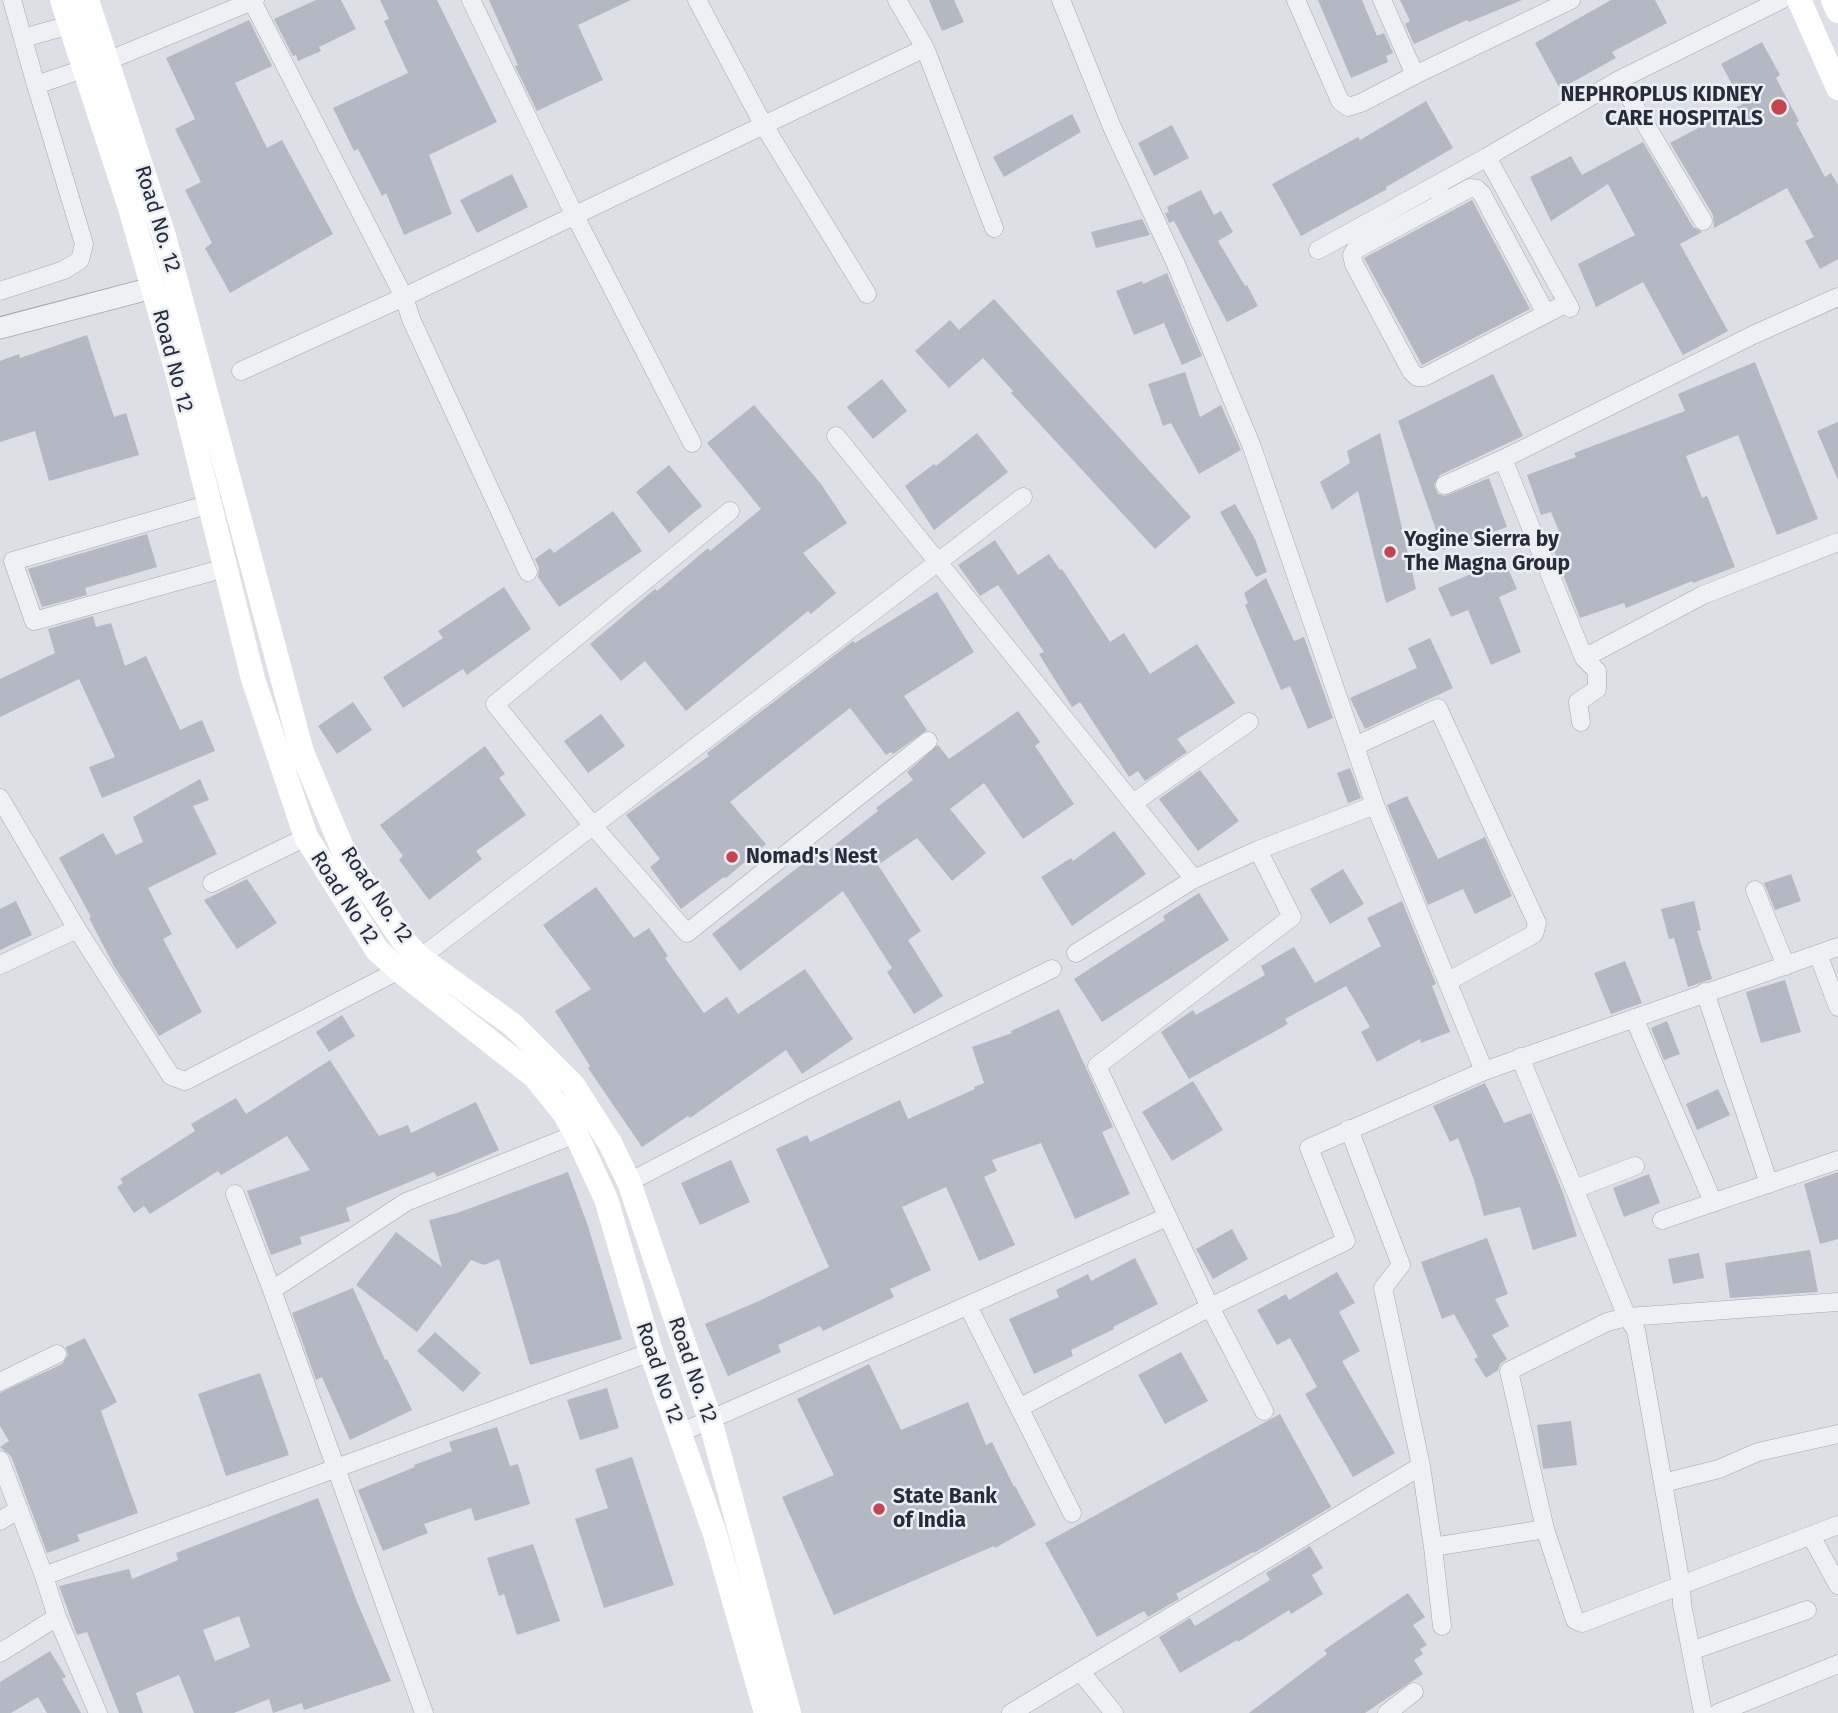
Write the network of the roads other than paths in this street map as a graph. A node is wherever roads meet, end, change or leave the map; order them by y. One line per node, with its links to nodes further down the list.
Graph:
1 (12, 0): 17 (street)
2 (62, 0): 16 (main road, Road No 12)
3 (87, 0): 19 (main road, Road No. 12)
4 (471, 0): 27 (street)
5 (697, 0): 24 (street)
6 (897, 0): 18 (street)
7 (1061, 0): 54 (street)
8 (1296, 0): 20 (street)
9 (1382, 0): 20 (street)
10 (1571, 0): 20 (street)
11 (1781, 0): 21 (street)
12 (1799, 0): 23 (main road)
13 (1833, 0): 15 (main road)
14 (254, 1): 19 (street); 34 (street)
15 (1838, 11)
16 (70, 25): 17 (street); 19 (main road, Road No 12)
17 (23, 38): 22 (street)
18 (925, 48): 24 (street); 29 (street)
19 (96, 66): 22 (street); 31 (main road, Road No 12); 68 (main road, Road No. 12)
20 (1415, 75)
21 (1619, 80): 25 (street); 28 (street)
22 (36, 85): 32 (street)
23 (1838, 88)
24 (763, 124): 27 (street); 33 (street)
25 (1487, 158): 26 (street); 36 (street)
26 (1440, 194): 30 (street); 36 (street); 36 (street)
27 (575, 216): 34 (street); 40 (street)
28 (1703, 221)
29 (994, 228)
30 (1318, 250)
31 (152, 288): 37 (street); 44 (main road, Road No 12)
32 (0, 291)
33 (867, 294)
34 (404, 297): 38 (street); 49 (street)
35 (1838, 297): 41 (street)
36 (1546, 314)
37 (0, 328)
38 (241, 371)
39 (836, 436): 47 (street)
40 (692, 443)
41 (1503, 459): 42 (street); 50 (street)
42 (1445, 485)
43 (1023, 497): 47 (street)
44 (210, 504): 48 (main road, Road No 12); 48 (street)
45 (730, 511): 58 (street)
46 (1838, 541): 50 (street)
47 (938, 562): 56 (street); 58 (street)
48 (225, 568): 59 (main road, Road No 12)
49 (528, 572)
50 (1584, 657): 52 (street)
51 (1249, 722): 56 (street)
52 (1581, 722)
53 (928, 741): 58 (street)
54 (1355, 746): 57 (street); 73 (street)
55 (0, 798): 64 (street)
56 (1133, 803): 61 (street)
57 (1375, 805): 60 (street); 73 (street)
58 (593, 826): 68 (street)
59 (306, 837): 62 (street); 72 (main road, Road No 12)
60 (1258, 850): 61 (street); 88 (street)
61 (1194, 879): 66 (street)
62 (212, 883)
63 (1755, 890): 70 (street)
64 (77, 929): 69 (street); 72 (street)
65 (1838, 947): 67 (street)
66 (1076, 953)
67 (1818, 954): 70 (street); 75 (street)
68 (420, 958): 83 (main road, Road No. 12)
69 (0, 965)
70 (1786, 966): 74 (street)
71 (1052, 969): 83 (street)
72 (398, 970): 80 (main road, Road No 12)
73 (1447, 982): 78 (street)
74 (1704, 992): 76 (street); 84 (street)
75 (1838, 1007)
76 (1634, 1018): 77 (street); 87 (street)
77 (1520, 1058): 78 (street); 85 (street)
78 (1484, 1070): 79 (street)
79 (1349, 1129): 93 (street); 104 (street)
80 (576, 1134): 90 (street); 95 (main road, Road No 12)
81 (1838, 1160): 84 (street)
82 (1635, 1166): 85 (street)
83 (629, 1182): 100 (main road, Road No. 12)
84 (1769, 1184): 87 (street)
85 (1575, 1189): 94 (street)
86 (235, 1194): 90 (street)
87 (1713, 1202): 89 (street)
88 (1167, 1217): 92 (street); 93 (street)
89 (1662, 1220)
90 (272, 1290): 105 (street)
91 (1838, 1302): 94 (street)
92 (968, 1306): 98 (street); 100 (street)
93 (1210, 1307): 98 (street); 99 (street)
94 (1628, 1317): 106 (street); 111 (street)
95 (651, 1352): 101 (main road, Road No 12); 105 (street)
96 (57, 1354): 97 (street)
97 (0, 1382)
98 (1019, 1408): 108 (street)
99 (1264, 1411)
100 (710, 1420): 101 (street); 128 (main road, Road No. 12)
101 (680, 1433): 127 (main road, Road No 12)
102 (1838, 1434): 106 (street)
103 (0, 1461): 107 (street)
104 (1420, 1466): 113 (street); 123 (street)
105 (336, 1469): 114 (street); 126 (street)
106 (1663, 1483): 116 (street)
107 (19, 1510): 109 (street); 114 (street)
108 (1072, 1513)
109 (0, 1521)
110 (1838, 1525): 112 (street)
111 (1545, 1528): 113 (street); 116 (street)
112 (1811, 1536): 115 (street); 116 (street)
113 (1433, 1547): 119 (street)
114 (44, 1576): 118 (street)
115 (1838, 1585)
116 (1681, 1586): 120 (street)
117 (1807, 1610): 120 (street)
118 (57, 1617): 121 (street); 125 (street)
119 (1442, 1626)
120 (1691, 1651): 132 (street)
121 (0, 1653)
122 (1838, 1664): 133 (street)
123 (1080, 1671): 129 (street); 130 (street)
124 (1413, 1692): 131 (street)
125 (98, 1713)
126 (424, 1713)
127 (766, 1713)
128 (789, 1713)
129 (1011, 1713)
130 (1114, 1713)
131 (1387, 1713)
132 (1703, 1713)
133 (1718, 1713)

